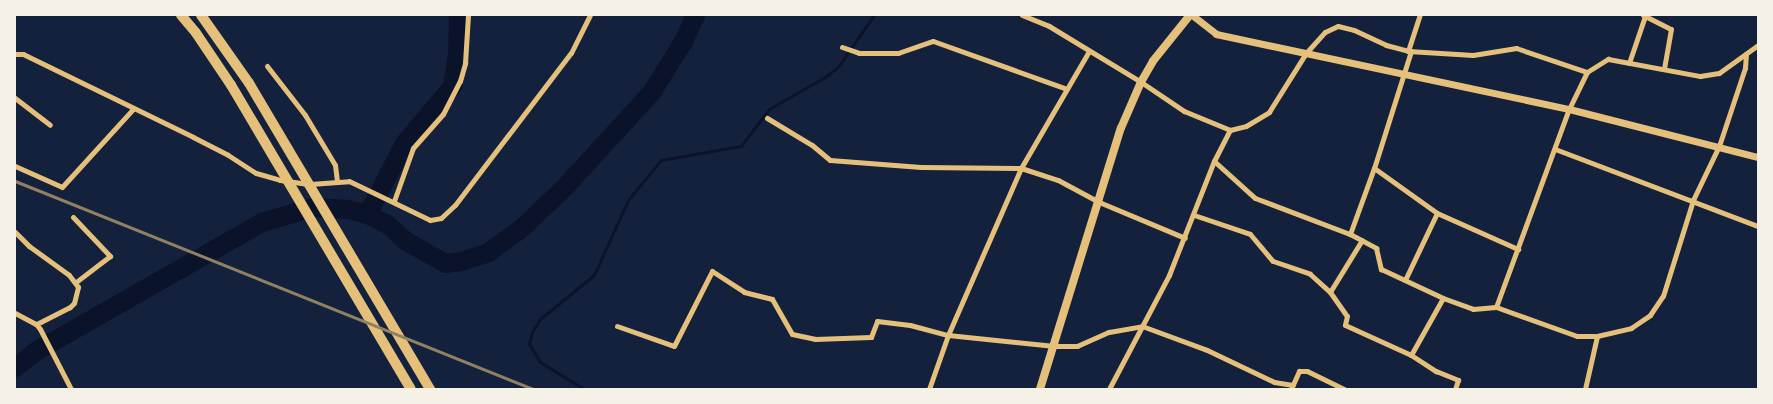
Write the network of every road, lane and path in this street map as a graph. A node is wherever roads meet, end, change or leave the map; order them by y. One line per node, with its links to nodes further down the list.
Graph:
1 (181, 15): 64 (highway)
2 (202, 15): 65 (highway)
3 (468, 15): 38 (street)
4 (590, 15): 38 (street)
5 (1022, 15): 11 (street)
6 (1191, 15): 13 (street); 21 (main road)
7 (1420, 15): 12 (street)
8 (1644, 16): 16 (street); 18 (street)
9 (1758, 45): 15 (street)
10 (842, 47): 22 (street)
11 (1089, 51): 21 (street); 22 (street)
12 (1409, 51): 13 (street); 19 (street); 20 (street)
13 (1306, 53): 20 (street); 28 (street)
14 (15, 54): 24 (street)
15 (1746, 54): 18 (street); 29 (street)
16 (1629, 63): 18 (street); 19 (street)
17 (267, 66): 36 (street)
18 (1664, 68)
19 (1587, 72): 25 (street)
20 (1404, 74): 25 (street); 35 (street)
21 (1140, 82): 28 (street); 39 (main road)
22 (1067, 89): 34 (street)
23 (15, 98): 27 (street)
24 (133, 109): 33 (street); 36 (street)
25 (1569, 109): 29 (street); 30 (street)
26 (767, 118): 34 (street)
27 (50, 125)
28 (1230, 130): 32 (street)
29 (1719, 146): 31 (street); 37 (street)
30 (1555, 150): 37 (street); 48 (street)
31 (1758, 156)
32 (1214, 162): 41 (street); 45 (street)
33 (15, 166)
34 (1020, 168): 39 (street); 58 (street)
35 (1374, 168): 40 (street); 45 (street)
36 (337, 181): 38 (street)
37 (1693, 200): 43 (street); 59 (street)
38 (394, 201)
39 (1099, 202): 46 (street); 60 (main road)
40 (1437, 213): 48 (street); 49 (street)
41 (1194, 215): 46 (street); 51 (street)
42 (73, 217): 50 (street)
43 (1758, 226)
44 (15, 232): 50 (street)
45 (1350, 234): 47 (street)
46 (1186, 238): 57 (street)
47 (1362, 240): 49 (street); 51 (street)
48 (1518, 249): 53 (street)
49 (1405, 280): 52 (street)
50 (76, 282): 55 (street)
51 (1330, 292): 61 (street)
52 (1443, 298): 53 (street); 61 (street)
53 (1496, 307): 59 (street)
54 (15, 313): 55 (street)
55 (38, 326): 63 (street)
56 (617, 326): 58 (street)
57 (1142, 326): 60 (street); 62 (street); 68 (street)
58 (948, 335): 60 (street); 66 (street)
59 (1597, 336): 71 (street)
60 (1054, 346): 67 (main road)
61 (1411, 355): 70 (street)
62 (1292, 387): 69 (street)
63 (71, 389)
64 (411, 389)
65 (430, 389)
66 (929, 389)
67 (1040, 389)
68 (1109, 389)
69 (1344, 389)
70 (1455, 389)
71 (1585, 389)

